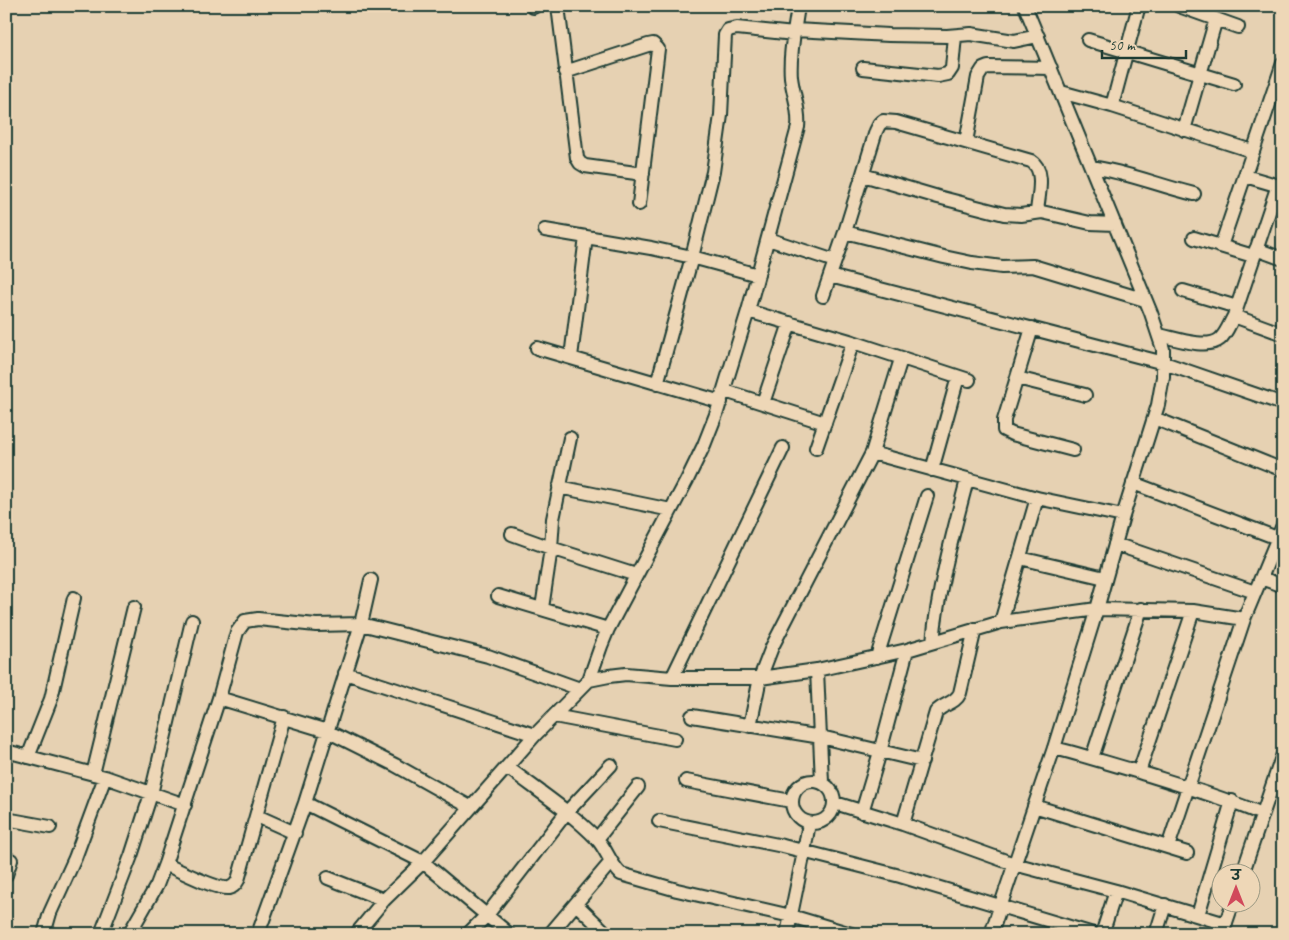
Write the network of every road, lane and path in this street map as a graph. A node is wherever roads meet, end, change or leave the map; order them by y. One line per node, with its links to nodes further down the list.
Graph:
1 (558, 6): 16 (street)
2 (798, 6): 8 (street)
3 (1025, 6): 10 (street)
4 (1141, 6): 12 (street)
5 (1179, 6): 6 (street)
6 (1216, 19): 7 (street); 17 (street)
7 (1238, 27)
8 (794, 32): 9 (street); 37 (street); 40 (street)
9 (955, 36): 10 (street); 14 (street)
10 (1038, 36): 15 (street)
11 (1088, 40): 12 (street)
12 (1126, 51): 17 (street); 20 (street)
13 (1283, 63): 23 (street)
14 (863, 68)
15 (1051, 68): 19 (street); 22 (street)
16 (566, 72): 25 (street); 25 (street)
17 (1200, 73): 18 (street); 21 (street)
18 (1234, 84)
19 (1060, 92): 20 (street); 24 (street)
20 (1112, 106): 21 (street)
21 (1184, 130): 23 (street)
22 (966, 142): 26 (street); 31 (street)
23 (1252, 151): 27 (street)
24 (1092, 167): 29 (street); 32 (street)
25 (643, 174): 30 (street)
26 (863, 175): 31 (street); 34 (street)
27 (1245, 176): 28 (street); 38 (street)
28 (1280, 186): 39 (street)
29 (1194, 194)
30 (639, 204)
31 (1036, 212): 32 (street)
32 (1115, 224): 47 (street)
33 (545, 230): 35 (street)
34 (845, 232): 42 (street); 47 (street)
35 (586, 237): 40 (street); 56 (street)
36 (1194, 238): 38 (street)
37 (768, 239): 42 (street); 43 (street)
38 (1221, 246): 39 (street)
39 (1255, 253): 41 (street); 49 (street)
40 (692, 257): 43 (street); 60 (street)
41 (1283, 259)
42 (835, 261): 44 (street)
43 (758, 275): 48 (street)
44 (830, 276): 46 (street); 51 (street)
45 (1183, 291): 49 (street)
46 (823, 296)
47 (1145, 300): 53 (street)
48 (748, 311): 50 (street); 61 (street)
49 (1235, 311): 52 (street); 53 (street)
50 (790, 323): 54 (street); 63 (street)
51 (1032, 328): 58 (street); 59 (street)
52 (1283, 334)
53 (1159, 335): 58 (street)
54 (853, 342): 57 (street); 66 (street)
55 (537, 348): 56 (street)
56 (571, 357): 60 (street)
57 (901, 359): 71 (street); 72 (street)
58 (1164, 363): 64 (street); 65 (street)
59 (1017, 378): 62 (street); 70 (street)
60 (657, 384): 61 (street)
61 (723, 396): 63 (street); 79 (street)
62 (1084, 396)
63 (763, 403): 66 (street)
64 (1283, 404)
65 (1154, 418): 73 (street); 75 (street)
66 (826, 423): 69 (street)
67 (570, 438): 76 (street)
68 (783, 448): 111 (street)
69 (816, 448)
70 (1073, 450)
71 (872, 453): 72 (street); 112 (street)
72 (932, 470): 74 (street)
73 (1283, 470)
74 (968, 480): 78 (street); 106 (street)
75 (1133, 483): 80 (street); 83 (street)
76 (559, 487): 79 (street); 85 (street)
77 (927, 496): 108 (street)
78 (1037, 498): 80 (street); 86 (street)
79 (671, 510): 87 (street)
80 (1123, 516): 84 (street)
81 (1283, 525): 83 (street)
82 (512, 534): 85 (street)
83 (1277, 538): 89 (street)
84 (1115, 544): 88 (street); 92 (street)
85 (550, 548): 87 (street); 96 (street)
86 (1020, 558): 88 (street); 102 (street)
87 (636, 575): 104 (street)
88 (1105, 578): 97 (street)
89 (1261, 578): 91 (street); 92 (street)
90 (371, 580): 103 (street)
91 (1283, 586)
92 (1254, 592): 100 (street)
93 (498, 596): 96 (street)
94 (74, 598): 127 (street)
95 (134, 607): 133 (street)
96 (542, 608): 104 (street)
97 (1097, 608): 98 (street); 102 (street); 123 (street)
98 (1141, 609): 99 (street); 128 (street)
99 (1193, 612): 100 (street); 132 (street)
100 (1244, 619): 136 (street)
101 (192, 621): 138 (street)
102 (1001, 622): 105 (street)
103 (361, 624): 110 (street); 113 (street); 114 (street)
104 (608, 629): 113 (street)
105 (975, 629): 106 (street); 129 (street)
106 (933, 642): 107 (street)
107 (907, 650): 108 (street); 125 (street)
108 (878, 657): 109 (street)
109 (816, 670): 112 (street); 121 (street)
110 (346, 673): 119 (street); 120 (street)
111 (672, 678): 112 (street); 113 (street)
112 (760, 678): 118 (street)
113 (585, 684): 115 (street)
114 (219, 698): 117 (street); 143 (street)
115 (554, 716): 120 (street); 122 (street)
116 (692, 716): 118 (street)
117 (284, 717): 119 (street); 149 (street)
118 (750, 726): 121 (street)
119 (327, 732): 141 (street); 145 (street)
120 (535, 735): 131 (street)
121 (821, 737): 125 (street); 135 (street)
122 (675, 739)
123 (1054, 748): 128 (street); 144 (street)
124 (6, 751): 127 (street)
125 (880, 752): 129 (street); 146 (street)
126 (1283, 754): 148 (street)
127 (28, 757): 133 (street)
128 (1092, 758): 132 (street)
129 (922, 761): 153 (street)
130 (612, 766): 147 (street)
131 (507, 767): 145 (street); 147 (street)
132 (1139, 772): 136 (street)
133 (99, 776): 138 (street); 178 (street)
134 (686, 781): 139 (street)
135 (822, 782): 139 (street); 142 (street)
136 (1188, 786): 140 (street); 157 (street)
137 (638, 787): 156 (street)
138 (151, 794): 143 (street); 179 (street)
139 (791, 801): 152 (street)
140 (1232, 802): 148 (street); 175 (street)
141 (305, 803): 155 (street); 161 (street)
142 (835, 803): 146 (street); 152 (street)
143 (185, 805): 164 (street)
144 (1034, 806): 157 (street); 165 (street)
145 (470, 807): 161 (street)
146 (862, 812): 153 (street)
147 (566, 813): 156 (street); 174 (street)
148 (1262, 814): 163 (street)
149 (257, 816): 155 (street); 164 (street)
150 (6, 819): 154 (street)
151 (659, 821): 158 (street)
152 (809, 823): 158 (street)
153 (903, 824): 165 (street)
154 (50, 827)
155 (295, 832): 181 (street)
156 (597, 839): 162 (street)
157 (1168, 847): 159 (street)
158 (804, 852): 172 (street); 176 (street)
159 (1187, 853)
160 (12, 860): 166 (street)
161 (423, 862): 169 (street); 174 (street)
162 (611, 862): 170 (street); 176 (street)
163 (1246, 862)
164 (165, 864): 180 (street)
165 (1014, 864): 168 (street); 172 (street)
166 (6, 875)
167 (328, 878): 169 (street)
168 (1116, 891): 171 (street); 191 (street)
169 (384, 900): 182 (street)
170 (576, 904): 185 (street); 186 (street)
171 (1165, 905): 175 (street); 192 (street)
172 (1000, 906): 189 (street); 190 (street)
173 (1230, 912): 177 (street)
174 (487, 915): 183 (street); 184 (street)
175 (1198, 915): 177 (street)
176 (791, 916): 187 (street); 188 (street)
177 (1224, 929)
178 (44, 934)
179 (101, 934)
180 (130, 934)
181 (258, 934)
182 (356, 934)
183 (468, 934)
184 (510, 934)
185 (550, 934)
186 (607, 934)
187 (787, 934)
188 (851, 934)
189 (991, 934)
190 (1093, 934)
191 (1102, 934)
192 (1156, 934)

